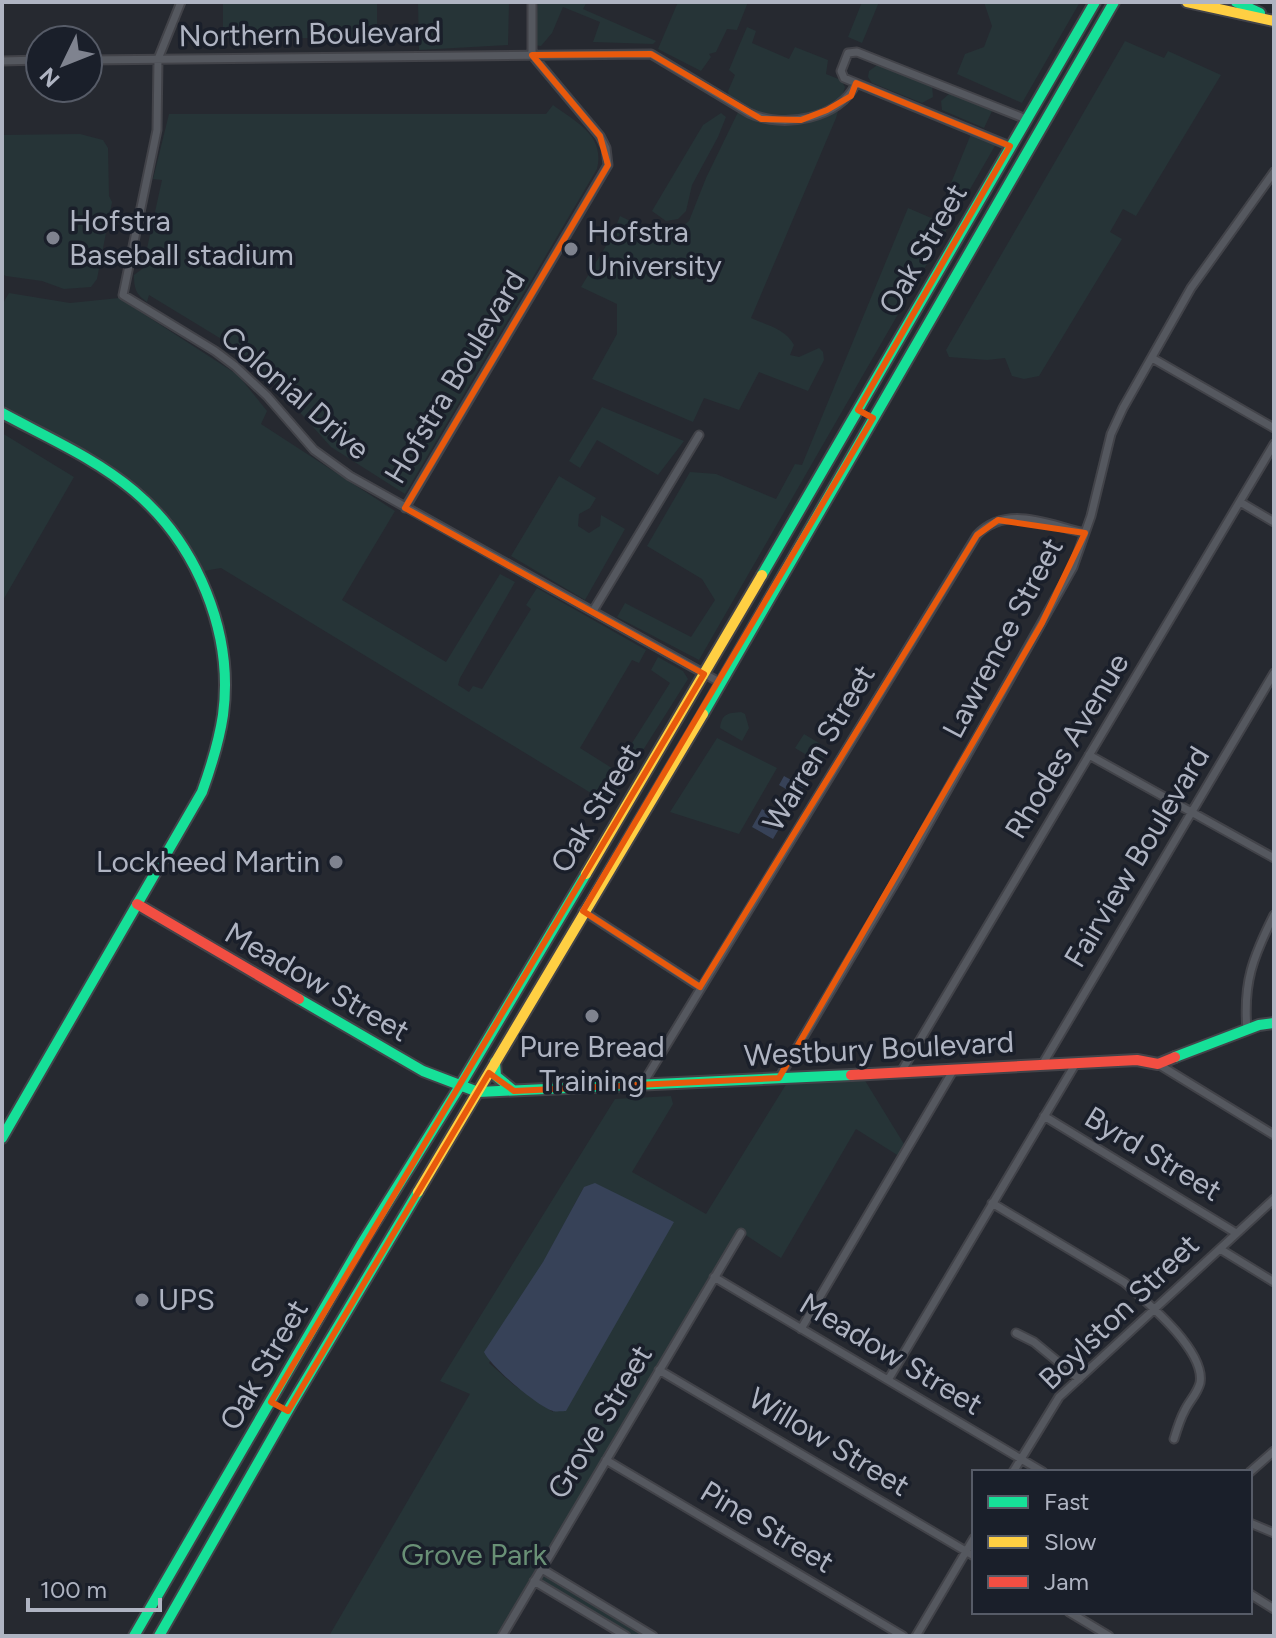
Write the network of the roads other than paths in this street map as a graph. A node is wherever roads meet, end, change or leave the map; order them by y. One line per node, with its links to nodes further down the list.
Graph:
1 (181, 2): 9 (street, Colonial Drive)
2 (532, 2): 8 (street)
3 (1095, 2): 14 (street, Oak Street)
4 (1114, 2): 20 (street, Oak Street)
5 (1187, 2): 7 (street)
6 (1236, 2): 7 (street)
7 (1274, 20)
8 (532, 55): 9 (street, Northern Boulevard); 13 (street, Northern Boulevard); 25 (street, Hofstra Boulevard)
9 (158, 59): 11 (street, Northern Boulevard); 25 (street, Colonial Drive)
10 (24, 60): 12 (street)
11 (104, 60)
12 (2, 61)
13 (856, 83): 14 (street); 15 (street)
14 (1026, 119): 15 (street, Oak Street)
15 (1010, 146): 18 (street, Oak Street)
16 (1274, 172): 17 (street, Lawrence Street)
17 (1152, 358): 21 (street); 27 (street, Lawrence Street)
18 (858, 410): 20 (street); 30 (street, Oak Street)
19 (2, 413): 35 (street)
20 (873, 418): 31 (street, Oak Street)
21 (1274, 428)
22 (699, 435): 28 (street)
23 (1274, 444): 24 (street, Rhodes Avenue)
24 (1240, 502): 26 (street); 32 (street, Rhodes Avenue)
25 (405, 508): 28 (street, Hofstra Boulevard)
26 (1274, 522)
27 (1085, 533): 38 (street, Warren Street); 47 (street, Lawrence Street)
28 (593, 611): 30 (street, Hofstra Boulevard)
29 (1274, 673): 33 (street, Fairview Boulevard)
30 (704, 674): 31 (street, Hofstra Boulevard); 49 (street, Oak Street)
31 (721, 683): 36 (street, Oak Street)
32 (1089, 755): 33 (street); 46 (street, Rhodes Avenue)
33 (1191, 813): 34 (street); 44 (street, Fairview Boulevard)
34 (1274, 858)
35 (137, 904): 49 (street, Meadow Street); 54 (street)
36 (583, 911): 38 (street); 41 (street, Oak Street)
37 (1273, 917): 40 (street)
38 (700, 987): 48 (street, Warren Street)
39 (1274, 1023): 40 (street, Westbury Boulevard)
40 (1247, 1030): 43 (street, Westbury Boulevard)
41 (495, 1062): 50 (street); 51 (street, Oak Street)
42 (1076, 1063): 43 (street, Westbury Boulevard); 44 (street, Westbury Boulevard); 52 (street)
43 (1158, 1064): 53 (street)
44 (1042, 1065): 45 (street, Westbury Boulevard)
45 (954, 1069): 46 (street, Westbury Boulevard); 65 (street)
46 (901, 1072): 47 (street, Westbury Boulevard)
47 (779, 1078): 48 (street, Westbury Boulevard)
48 (642, 1085): 50 (street, Westbury Boulevard)
49 (460, 1086): 51 (street, Meadow Street); 59 (street, Oak Street)
50 (514, 1091): 51 (street, Westbury Boulevard)
51 (478, 1092): 61 (street, Oak Street)
52 (1044, 1116): 56 (street); 58 (street, Byrd Street)
53 (1274, 1135)
54 (2, 1138)
55 (1274, 1199): 58 (street, Boylston Street)
56 (992, 1203): 64 (street); 69 (street)
57 (741, 1233): 62 (street, Grove Street)
58 (1236, 1233): 60 (street, Boylston Street)
59 (360, 1246): 61 (street); 70 (street, Oak Street)
60 (1220, 1249): 63 (street); 64 (street, Boylston Street)
61 (380, 1257): 71 (street, Oak Street)
62 (714, 1277): 65 (street, Meadow Street); 67 (street, Grove Street)
63 (1274, 1282)
64 (1154, 1309): 68 (street, Boylston Street); 72 (street)
65 (801, 1329): 69 (street, Meadow Street)
66 (1016, 1333): 68 (street)
67 (659, 1370): 75 (street, Grove Street); 81 (street, Willow Street)
68 (1079, 1379): 74 (street, Boylston Street)
69 (888, 1380): 74 (street, Meadow Street)
70 (271, 1402): 71 (street); 87 (street, Oak Street)
71 (288, 1411): 88 (street, Oak Street)
72 (1174, 1439)
73 (1274, 1451): 78 (street)
74 (1021, 1459): 76 (street, Boylston Street); 77 (street, Meadow Street)
75 (606, 1460): 82 (street, Grove Street); 92 (street, Pine Street)
76 (1014, 1470)
77 (1040, 1470)
78 (1252, 1470)
79 (1252, 1524): 80 (street)
80 (1274, 1533)
81 (970, 1554): 93 (street)
82 (542, 1569): 83 (street, Grove Street); 91 (street)
83 (534, 1581): 89 (street, Grove Street); 90 (street)
84 (1252, 1595): 85 (street)
85 (1274, 1609)
86 (1072, 1614): 94 (street)
87 (137, 1635)
88 (159, 1636)
89 (502, 1636)
90 (626, 1636)
91 (653, 1636)
92 (903, 1636)
93 (916, 1636)
94 (1109, 1636)

